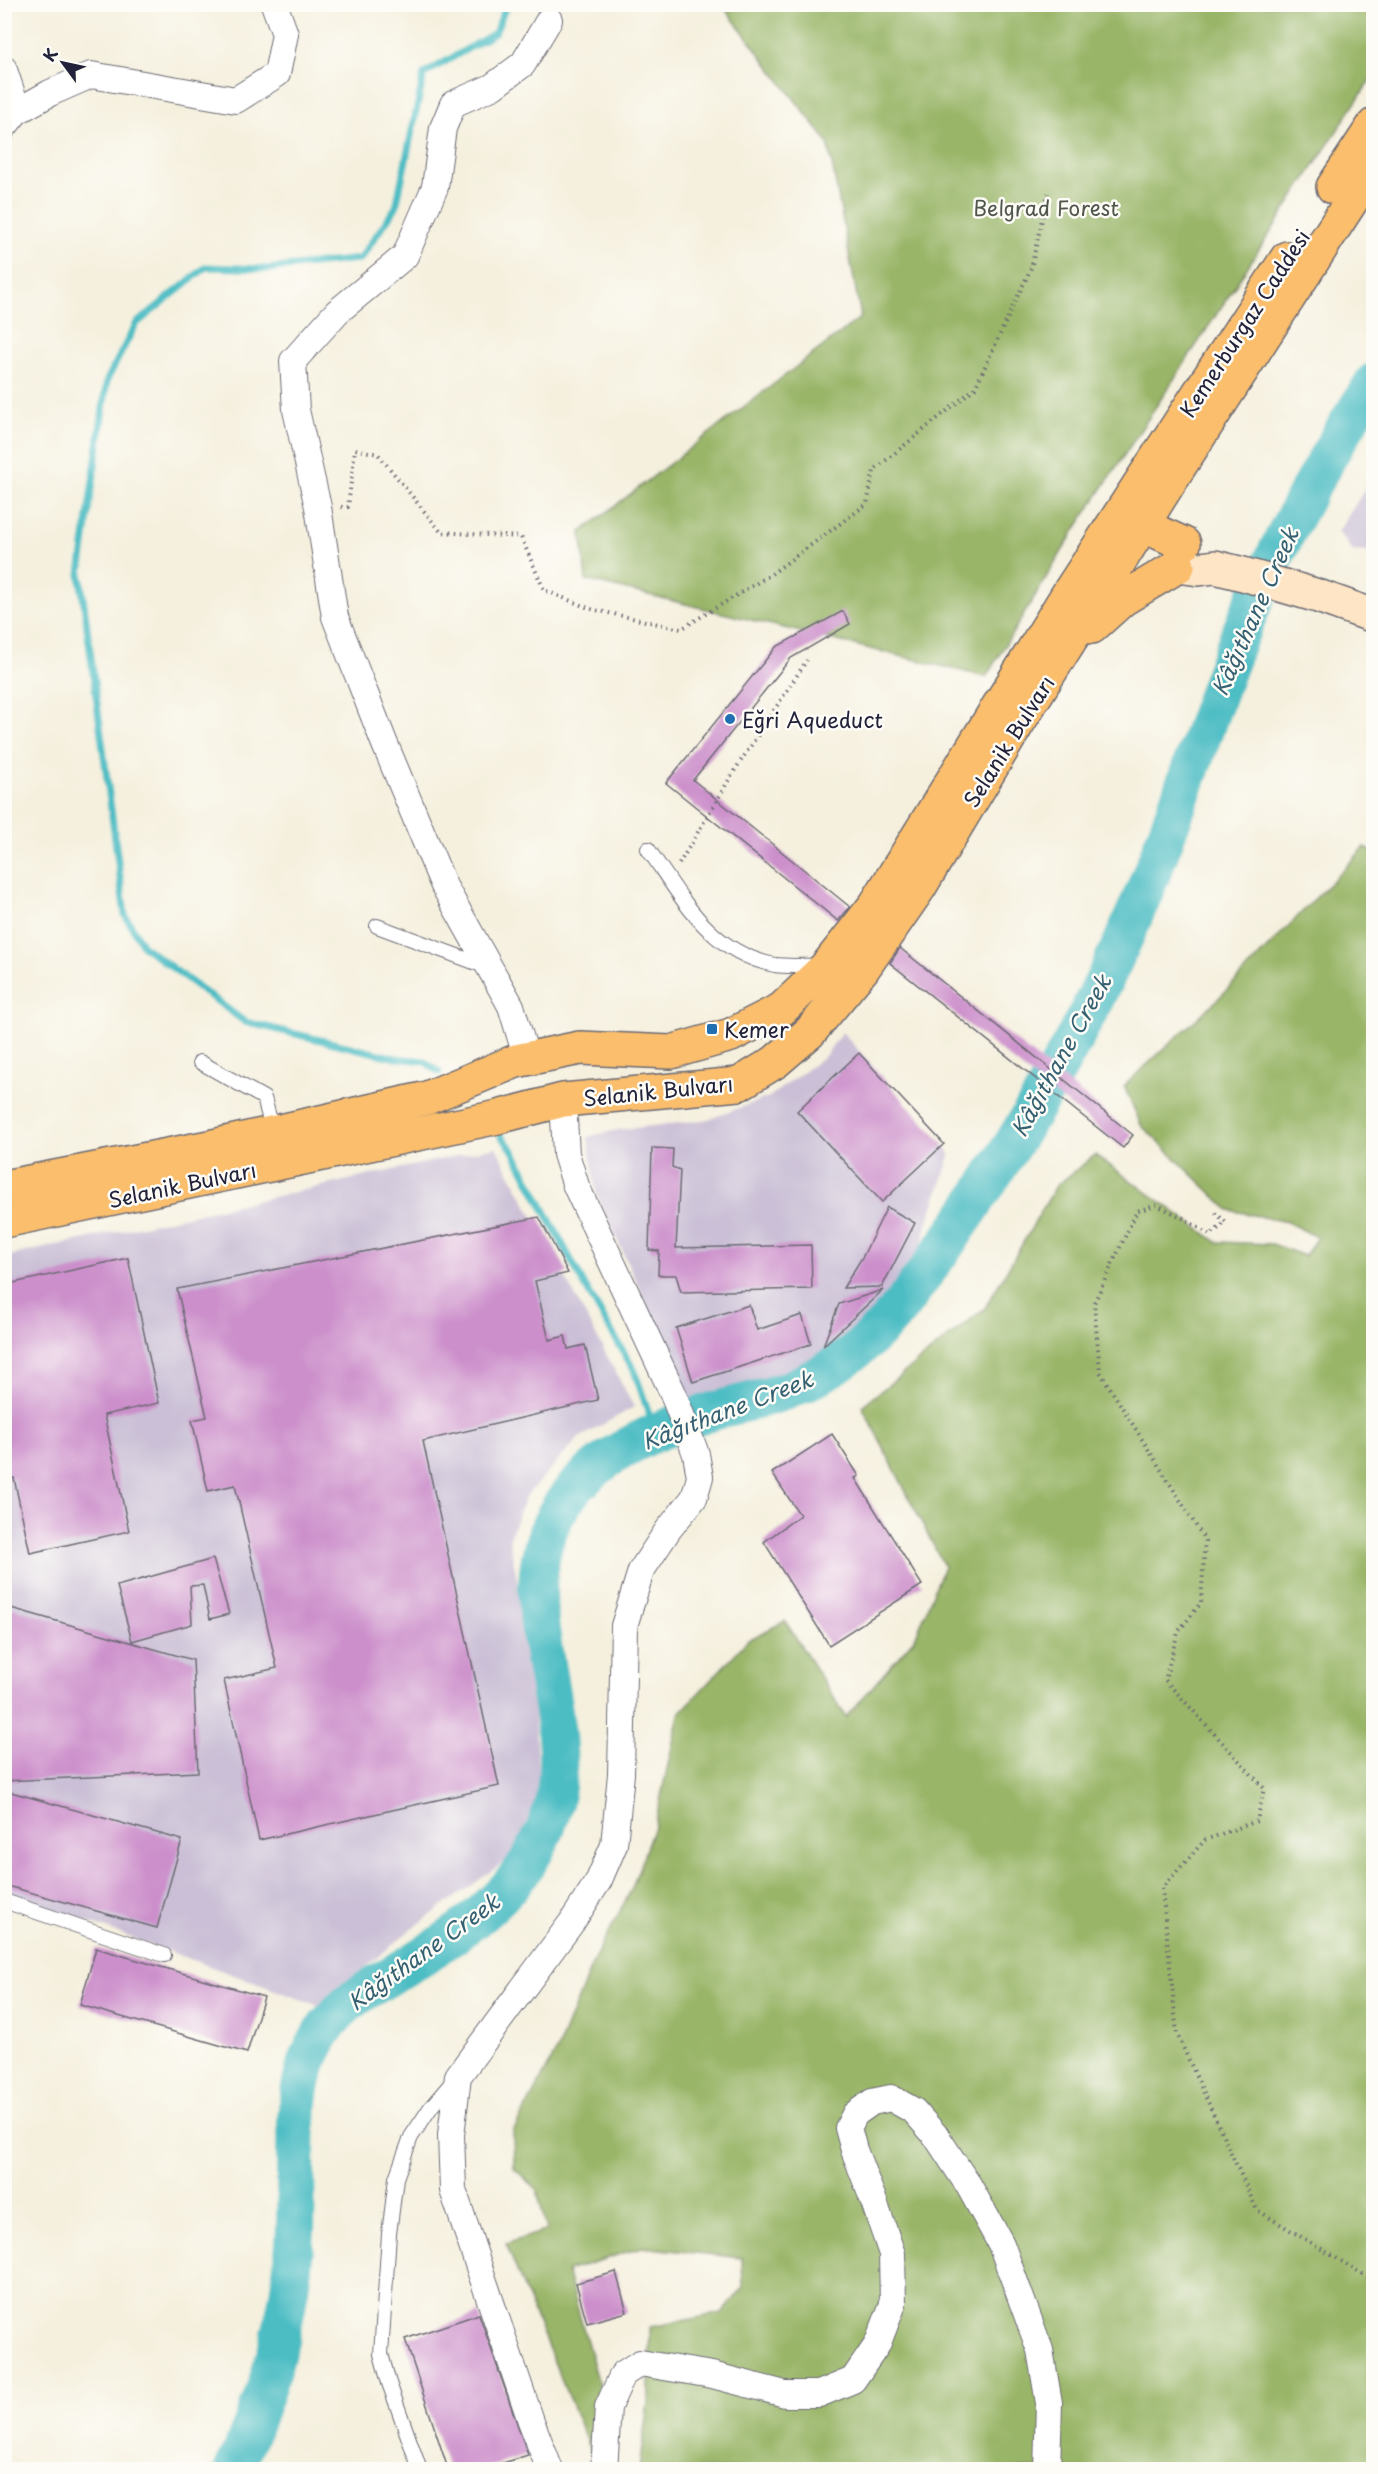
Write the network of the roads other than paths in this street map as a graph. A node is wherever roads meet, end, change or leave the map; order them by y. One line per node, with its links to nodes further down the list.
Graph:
1 (274, 4): 4 (street)
2 (549, 20): 16 (street)
3 (4, 60): 4 (lane)
4 (23, 108): 6 (street)
5 (1374, 125): 9 (main road, Kemerburgaz Caddesi)
6 (4, 127)
7 (1374, 166): 8 (main road, Kemerburgaz Caddesi)
8 (1174, 475): 9 (main road, Kemerburgaz Caddesi); 10 (main road)
9 (1130, 530): 10 (main road); 12 (main road, Selanik Bulvarı); 15 (main road, Selanik Bulvarı)
10 (1181, 555): 11 (main road); 12 (main road)
11 (1374, 616)
12 (1061, 656): 20 (main road, Selanik Bulvarı)
13 (648, 849): 15 (lane)
14 (377, 926): 16 (lane)
15 (827, 966): 17 (main road, Selanik Bulvarı)
16 (492, 969): 18 (street)
17 (671, 1052): 18 (main road, Selanik Bulvarı); 20 (main road)
18 (522, 1060): 20 (main road); 21 (main road, Selanik Bulvarı)
19 (200, 1062): 21 (lane)
20 (563, 1100): 23 (main road, Selanik Bulvarı); 26 (street)
21 (273, 1132): 22 (main road, Selanik Bulvarı)
22 (4, 1187)
23 (4, 1221)
24 (4, 1901): 25 (lane)
25 (164, 1955)
26 (458, 2076): 27 (lane); 28 (street)
27 (420, 2469)
28 (550, 2469)
29 (604, 2469): 30 (street)
30 (1047, 2469)

